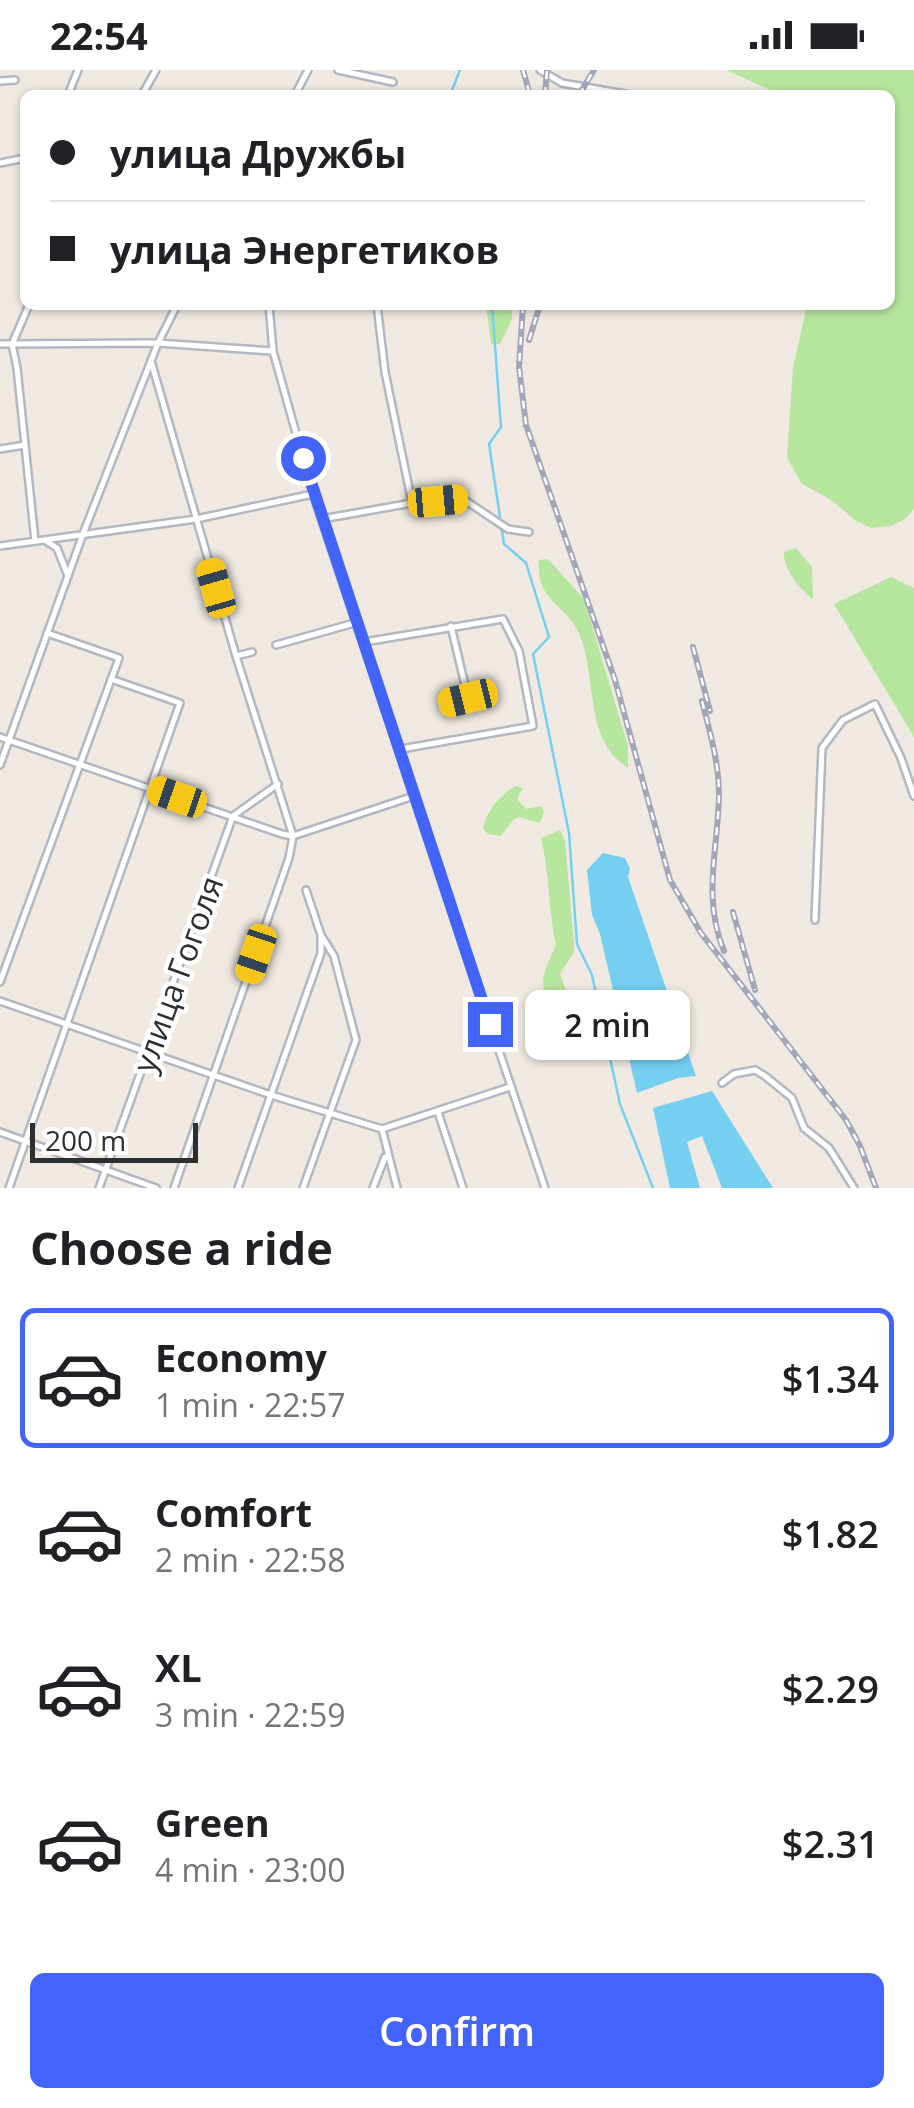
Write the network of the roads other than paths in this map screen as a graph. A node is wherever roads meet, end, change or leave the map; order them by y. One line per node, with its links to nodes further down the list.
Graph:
1 (338, 70): 5 (street)
2 (540, 70): 6 (street)
3 (15, 80): 4 (street)
4 (0, 81)
5 (393, 82)
6 (603, 90)
7 (27, 310): 12 (street)
8 (175, 310): 13 (street)
9 (269, 310): 14 (street)
10 (377, 310): 19 (street)
11 (0, 344): 12 (street)
12 (12, 344): 13 (street); 16 (street)
13 (158, 344): 14 (street); 15 (street)
14 (272, 351): 18 (street)
15 (151, 361): 20 (street); 23 (street)
16 (25, 445): 17 (street); 24 (street)
17 (0, 449)
18 (313, 494): 20 (street); 21 (street)
19 (412, 503): 21 (street); 22 (street)
20 (196, 519): 23 (street); 33 (street)
21 (322, 519): 27 (street)
22 (529, 532)
23 (83, 534): 24 (street); 26 (street)
24 (40, 541): 25 (street); 26 (street)
25 (0, 546)
26 (68, 576): 29 (street)
27 (358, 622): 30 (street); 31 (street)
28 (451, 626): 30 (street); 35 (street); 38 (street)
29 (48, 632): 34 (street); 37 (street)
30 (364, 642): 38 (street)
31 (276, 645)
32 (252, 652): 33 (street)
33 (236, 656): 41 (street)
34 (111, 679): 39 (street); 42 (street)
35 (444, 704)
36 (0, 737): 37 (street)
37 (9, 740): 39 (street); 40 (street)
38 (400, 750): 43 (street)
39 (78, 763): 42 (street); 50 (street)
40 (0, 765)
41 (278, 784): 45 (street); 46 (street)
42 (150, 788): 45 (street); 52 (street)
43 (414, 796): 46 (street); 56 (street)
44 (914, 796): 48 (street)
45 (233, 816): 46 (street); 53 (street, улица Гоголя)
46 (293, 836): 54 (street)
47 (306, 890): 49 (street)
48 (815, 920)
49 (321, 935): 57 (street); 59 (street)
50 (0, 982)
51 (0, 1001): 52 (street)
52 (66, 1024): 53 (street); 62 (street)
53 (148, 1053): 54 (street); 64 (street, улица Гоголя)
54 (214, 1075): 57 (street); 68 (street)
55 (722, 1083): 75 (street)
56 (510, 1088): 58 (street); 74 (street)
57 (271, 1095): 59 (street); 69 (street)
58 (438, 1112): 60 (street); 73 (street)
59 (330, 1113): 60 (street); 70 (street)
60 (382, 1130): 63 (street)
61 (0, 1132): 62 (street)
62 (26, 1141): 64 (street); 65 (street)
63 (386, 1154): 71 (street); 72 (street)
64 (106, 1170): 66 (street, улица Гоголя); 67 (street)
65 (8, 1188)
66 (100, 1188)
67 (156, 1188)
68 (174, 1188)
69 (238, 1188)
70 (303, 1188)
71 (373, 1188)
72 (396, 1188)
73 (463, 1188)
74 (545, 1188)
75 (854, 1188)

